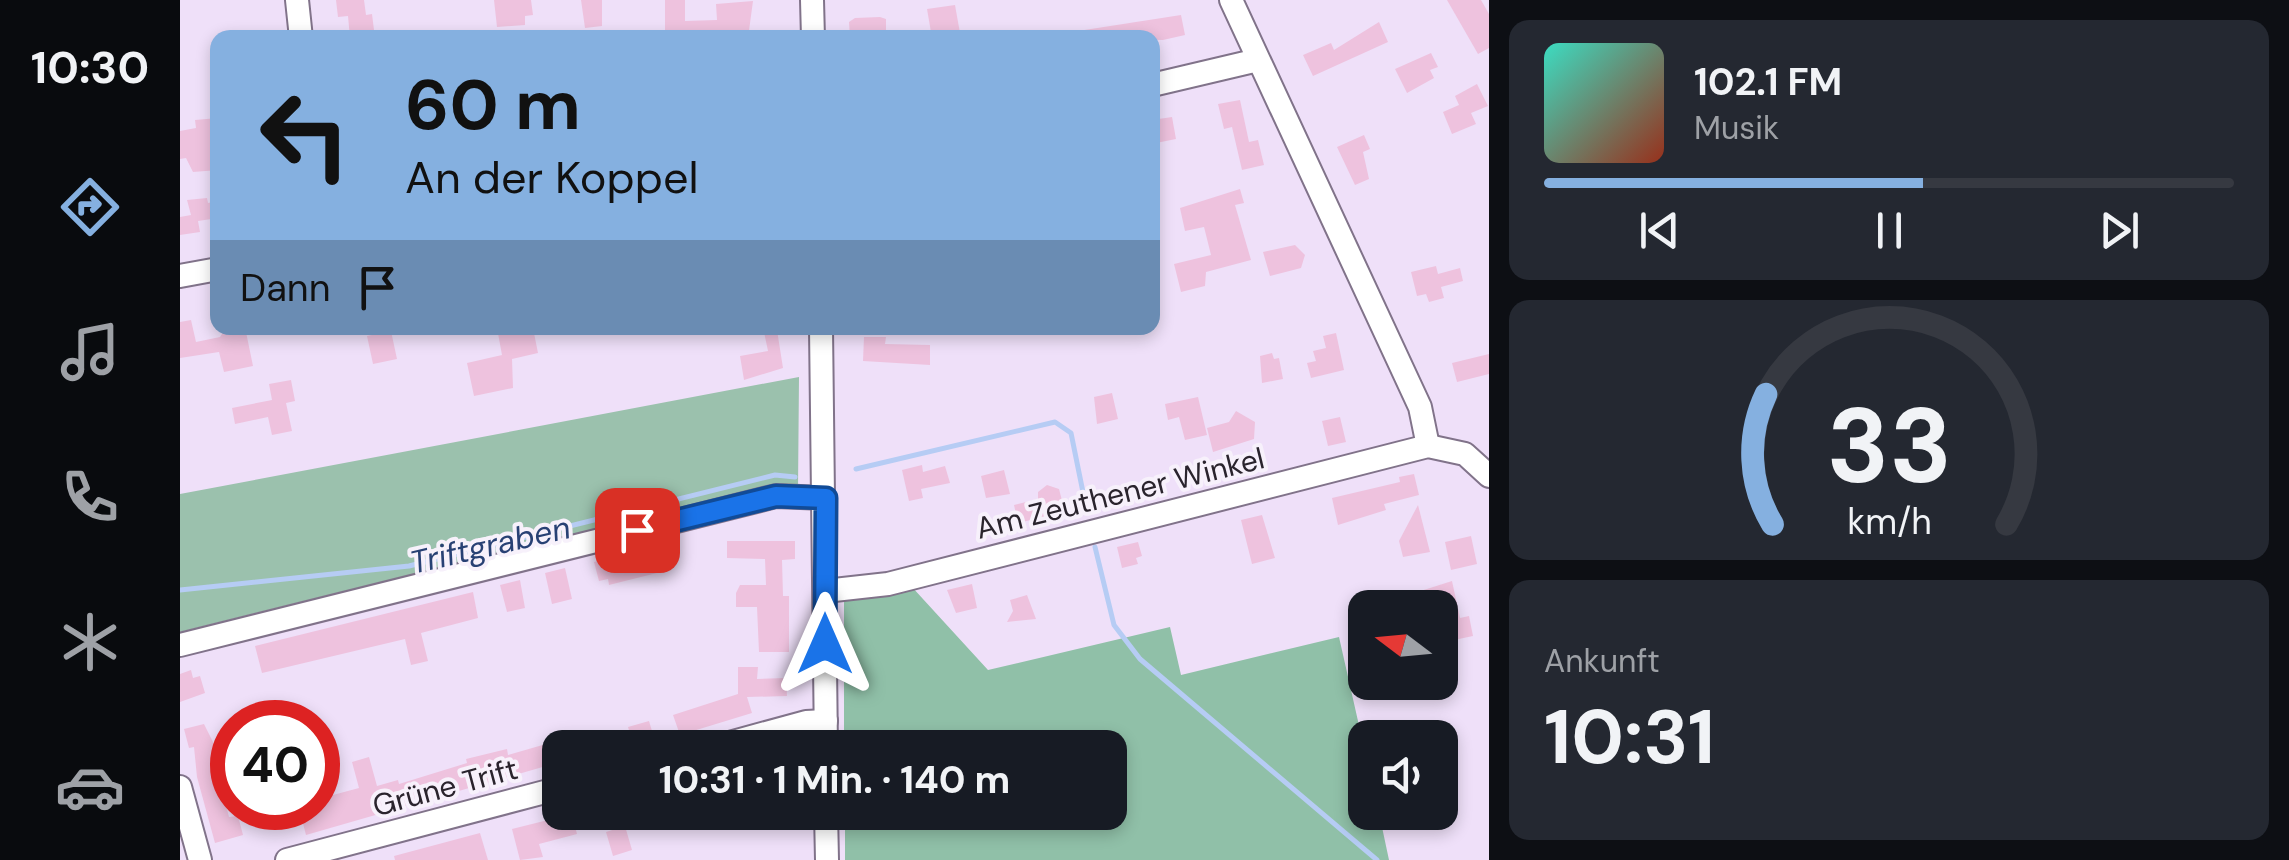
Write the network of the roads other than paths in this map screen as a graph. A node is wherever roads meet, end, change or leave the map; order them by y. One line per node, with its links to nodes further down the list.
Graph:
1 (298, 0): 4 (street)
2 (812, 0): 5 (street)
3 (1231, 0): 6 (street)
4 (300, 30)
5 (813, 30)
6 (1258, 60): 7 (street); 11 (street)
7 (1160, 83)
8 (210, 270): 9 (street)
9 (180, 276)
10 (822, 335): 13 (street)
11 (1428, 446): 12 (street); 14 (street, Am Zeuthener Winkel)
12 (1489, 476)
13 (826, 498): 14 (street); 15 (street)
14 (825, 591): 16 (street)
15 (180, 645)
16 (826, 722): 17 (street); 18 (street)
17 (777, 730)
18 (826, 730)
19 (180, 787): 22 (street)
20 (542, 793): 23 (street, Grüne Trift)
21 (826, 830): 24 (street)
22 (200, 860)
23 (288, 860)
24 (827, 860)

